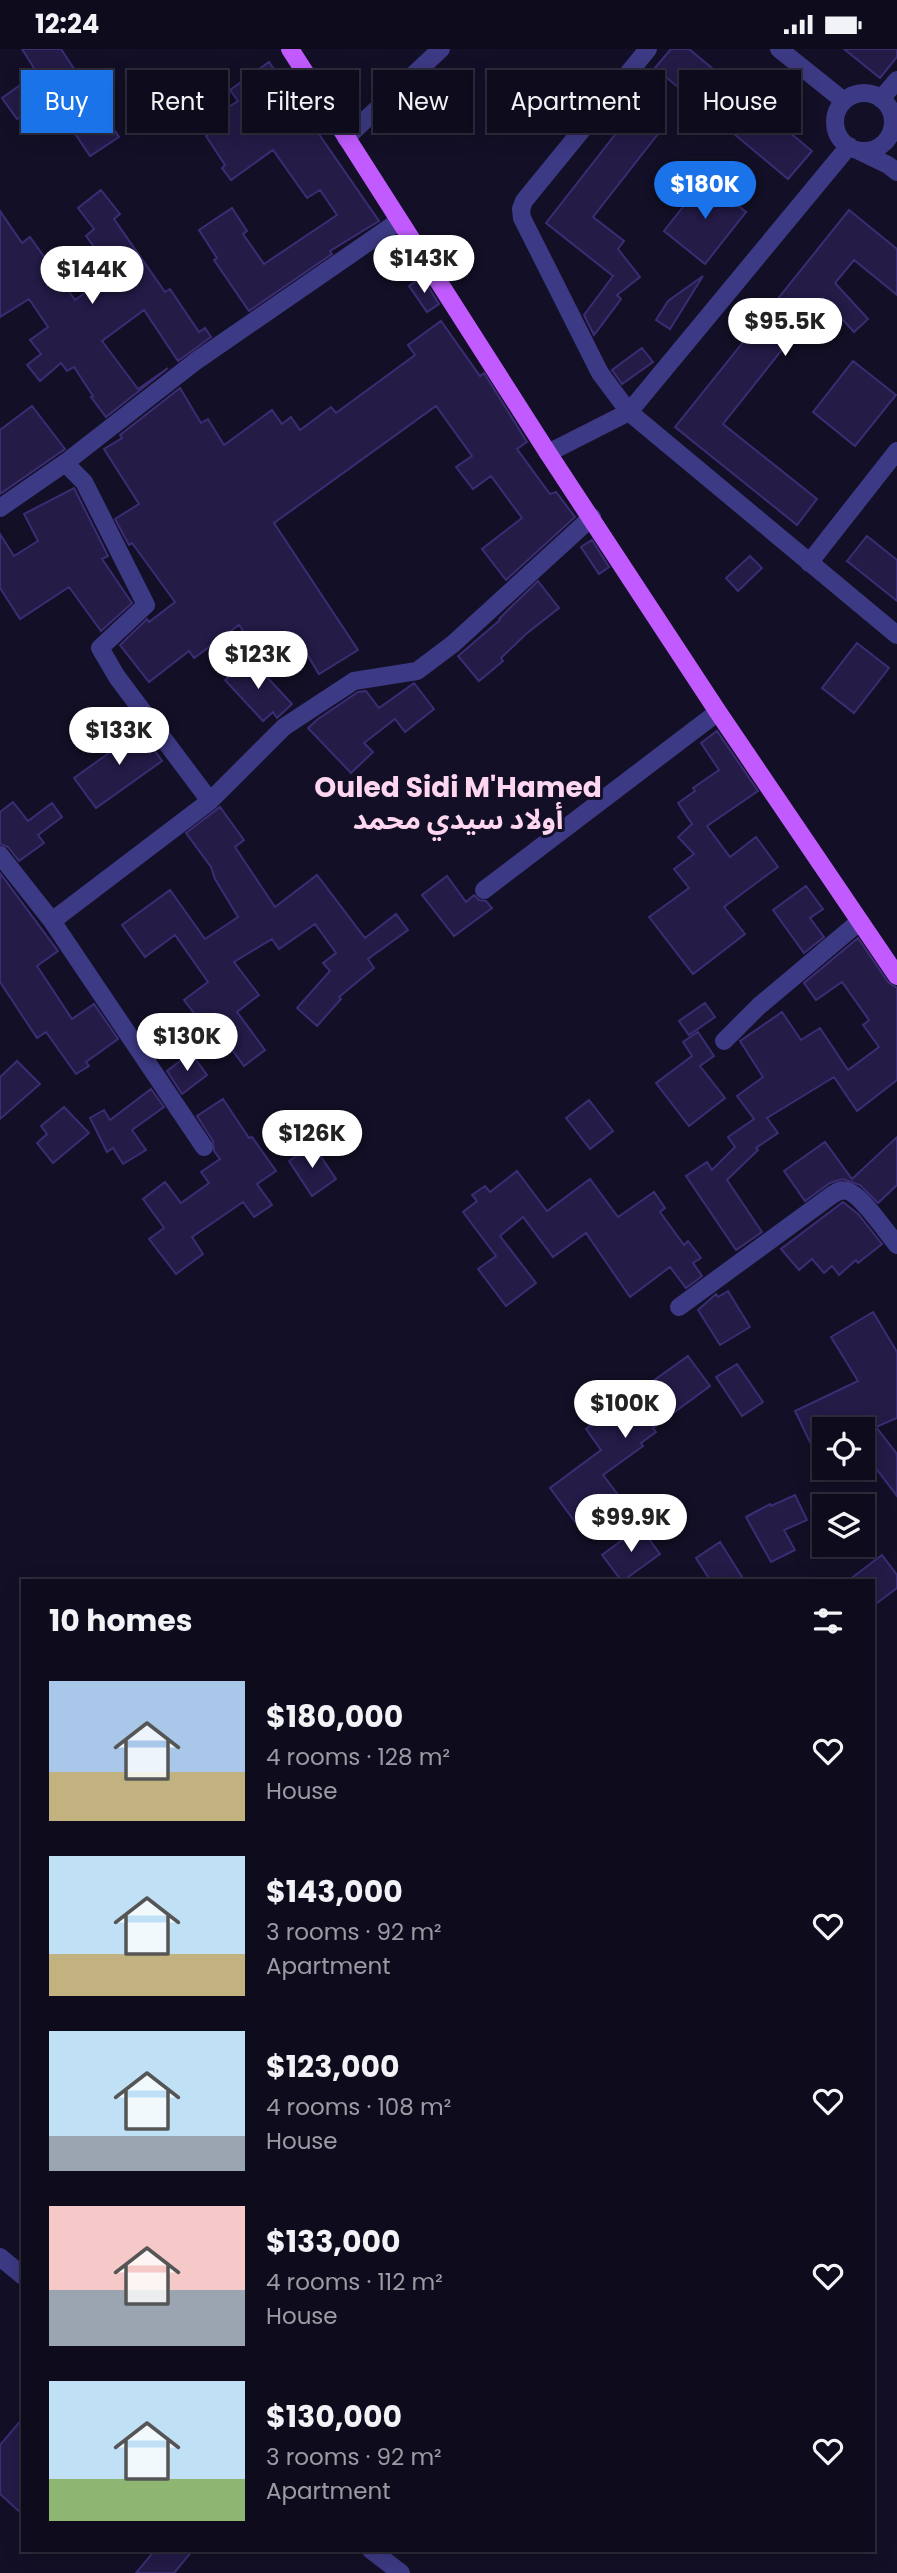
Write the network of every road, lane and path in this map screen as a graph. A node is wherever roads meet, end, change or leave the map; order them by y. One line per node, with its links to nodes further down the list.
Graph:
1 (290, 49): 8 (main road)
2 (441, 49): 8 (street)
3 (648, 49): 12 (street)
4 (779, 49): 6 (street)
5 (897, 80): 7 (street)
6 (844, 101): 7 (street); 9 (street)
7 (890, 109): 9 (street)
8 (346, 138): 11 (main road)
9 (854, 148): 10 (street); 12 (street)
10 (897, 172)
11 (399, 221): 14 (main road); 15 (street)
12 (629, 412): 14 (street); 18 (street)
13 (897, 451): 18 (street)
14 (548, 453): 17 (main road)
15 (65, 463): 16 (street); 21 (street)
16 (0, 508)
17 (592, 517): 20 (main road); 21 (street)
18 (809, 563): 19 (street)
19 (897, 635)
20 (718, 712): 23 (street); 25 (main road)
21 (210, 801): 24 (street)
22 (0, 855): 24 (street)
23 (484, 890)
24 (52, 921): 28 (street)
25 (859, 922): 26 (main road); 27 (street)
26 (897, 976)
27 (724, 1041)
28 (204, 1147)
29 (897, 1247): 30 (street); 31 (street)
30 (897, 1256)
31 (679, 1307)
32 (0, 2257): 33 (street)
33 (21, 2274)
34 (374, 2552): 35 (street)
35 (401, 2573)

